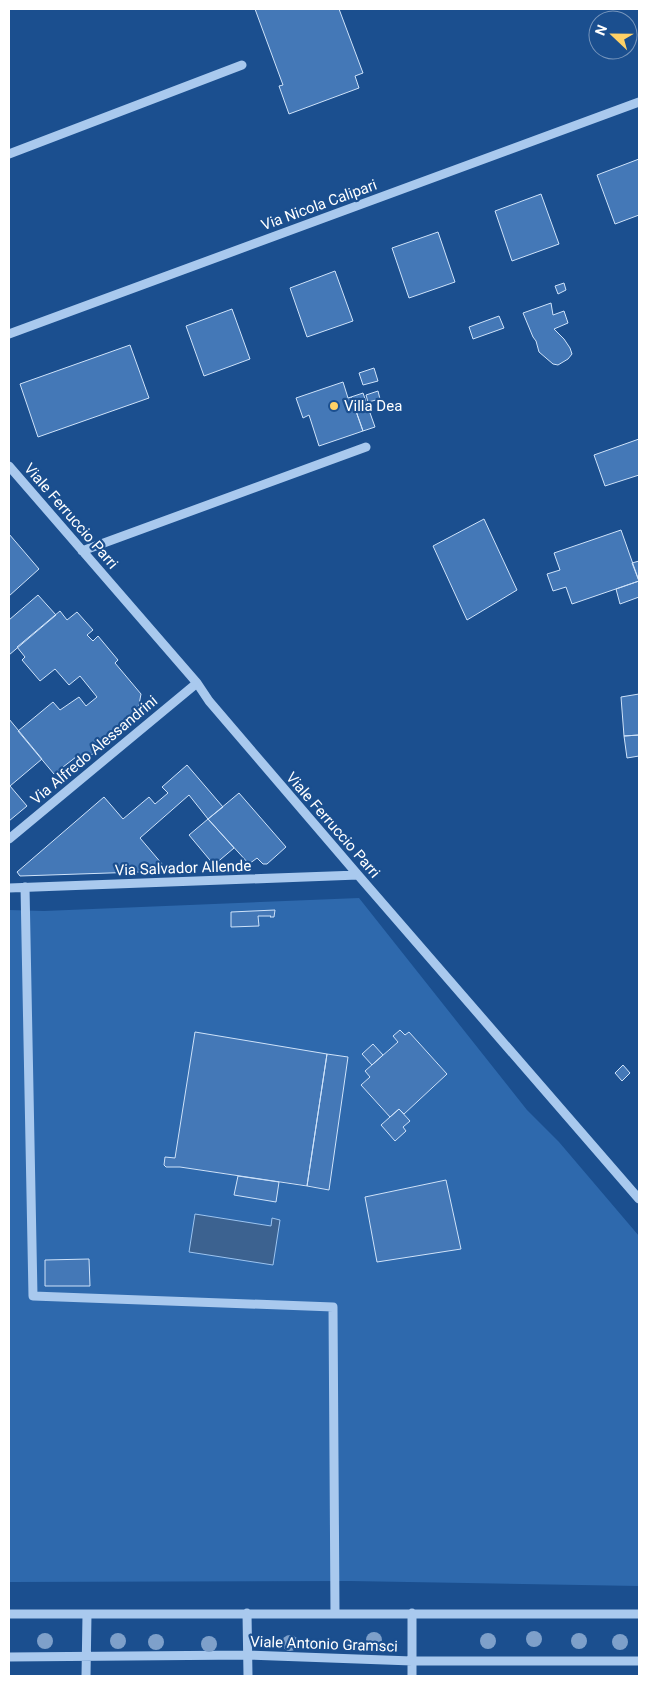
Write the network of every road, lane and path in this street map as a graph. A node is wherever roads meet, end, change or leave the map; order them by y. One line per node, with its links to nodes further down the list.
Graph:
1 (242, 65): 3 (street)
2 (639, 102): 4 (street, Via Nicola Calipari)
3 (9, 154)
4 (9, 334)
5 (366, 447): 7 (street)
6 (10, 468): 7 (street, Viale Ferruccio Parri)
7 (82, 551): 8 (street, Viale Ferruccio Parri)
8 (197, 683): 9 (street, Via Alfredo Alessandrini); 10 (street, Viale Ferruccio Parri)
9 (9, 839)
10 (358, 875): 11 (street, Via Salvador Allende); 13 (street, Viale Ferruccio Parri)
11 (26, 887): 12 (street, Via Salvador Allende); 15 (street)
12 (9, 888)
13 (639, 1199)
14 (247, 1613): 15 (street, Viale Antonio Gramsci); 19 (street, Viale Antonio Gramsci); 20 (street)
15 (335, 1613): 16 (street, Viale Antonio Gramsci)
16 (412, 1613): 18 (street, Viale Antonio Gramsci); 23 (street)
17 (9, 1614): 19 (street, Viale Antonio Gramsci)
18 (639, 1614)
19 (87, 1615): 22 (street)
20 (248, 1655): 22 (street, Viale Antonio Gramsci); 23 (street, Viale Antonio Gramsci); 26 (street)
21 (9, 1657): 22 (street, Viale Antonio Gramsci)
22 (86, 1657): 25 (street)
23 (412, 1661): 24 (street, Viale Antonio Gramsci); 27 (street)
24 (639, 1661)
25 (86, 1676)
26 (248, 1676)
27 (412, 1676)

